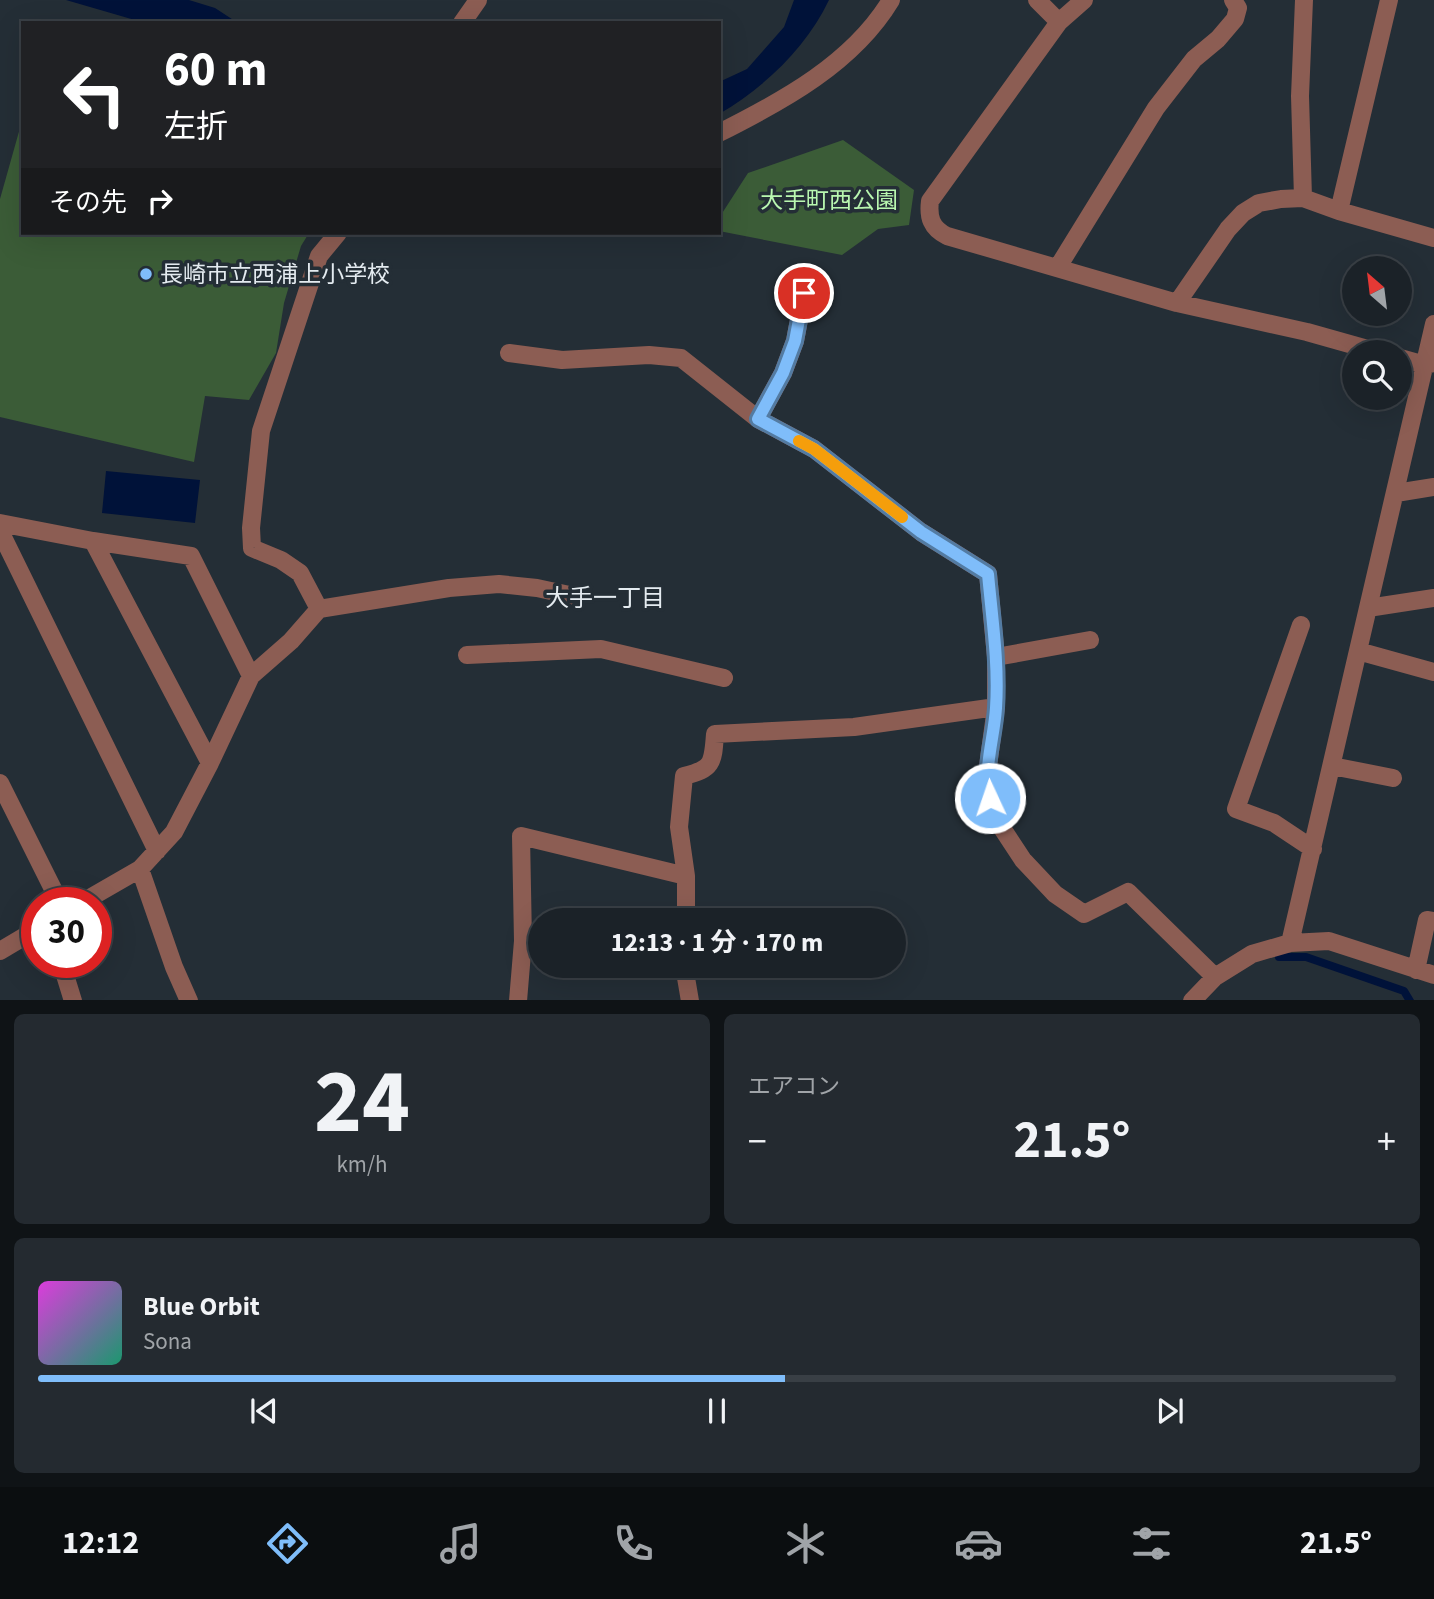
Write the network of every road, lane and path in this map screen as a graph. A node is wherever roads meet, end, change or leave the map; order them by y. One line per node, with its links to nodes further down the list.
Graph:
1 (478, 0): 8 (street)
2 (891, 0): 10 (street)
3 (1037, 0): 9 (street)
4 (1084, 0): 9 (street)
5 (1233, 0): 15 (street)
6 (1304, 0): 11 (street)
7 (1390, 0): 12 (street)
8 (463, 21)
9 (1059, 22): 15 (street)
10 (721, 132)
11 (1303, 198): 12 (street); 17 (street)
12 (1339, 211): 14 (street)
13 (336, 235): 31 (street)
14 (1434, 238)
15 (1058, 267): 17 (street)
16 (804, 293): 22 (street)
17 (1177, 303): 19 (street)
18 (1434, 324): 21 (street)
19 (1342, 342)
20 (509, 353): 22 (street)
21 (1429, 364): 24 (street)
22 (758, 419): 36 (street)
23 (1434, 487): 24 (street)
24 (1396, 493): 30 (street)
25 (0, 523): 27 (street)
26 (0, 531): 46 (street)
27 (93, 541): 38 (street); 41 (street)
28 (574, 596): 31 (street)
29 (1434, 598): 30 (street)
30 (1368, 608): 34 (street)
31 (319, 609): 38 (street)
32 (1301, 625): 45 (street)
33 (1090, 640): 36 (street)
34 (1358, 651): 37 (street); 42 (street)
35 (467, 655): 39 (street)
36 (996, 657): 40 (street)
37 (1434, 672)
38 (251, 676): 41 (street)
39 (724, 678)
40 (996, 707): 48 (street); 58 (street)
41 (210, 763): 46 (street)
42 (1332, 766): 43 (street); 45 (street)
43 (1393, 778)
44 (0, 783): 49 (street)
45 (1313, 849): 54 (street)
46 (157, 851): 47 (street)
47 (140, 869): 50 (street); 62 (street)
48 (686, 876): 51 (street); 63 (street)
49 (52, 887)
50 (109, 887)
51 (685, 908)
52 (1434, 921): 56 (street)
53 (21, 939): 55 (street)
54 (1290, 943): 56 (street); 58 (street)
55 (0, 951)
56 (1416, 970): 57 (street)
57 (1434, 975)
58 (1214, 976): 65 (street)
59 (66, 978): 61 (street)
60 (686, 978): 64 (street)
61 (73, 1000)
62 (189, 1000)
63 (518, 1000)
64 (690, 1000)
65 (1192, 1000)

